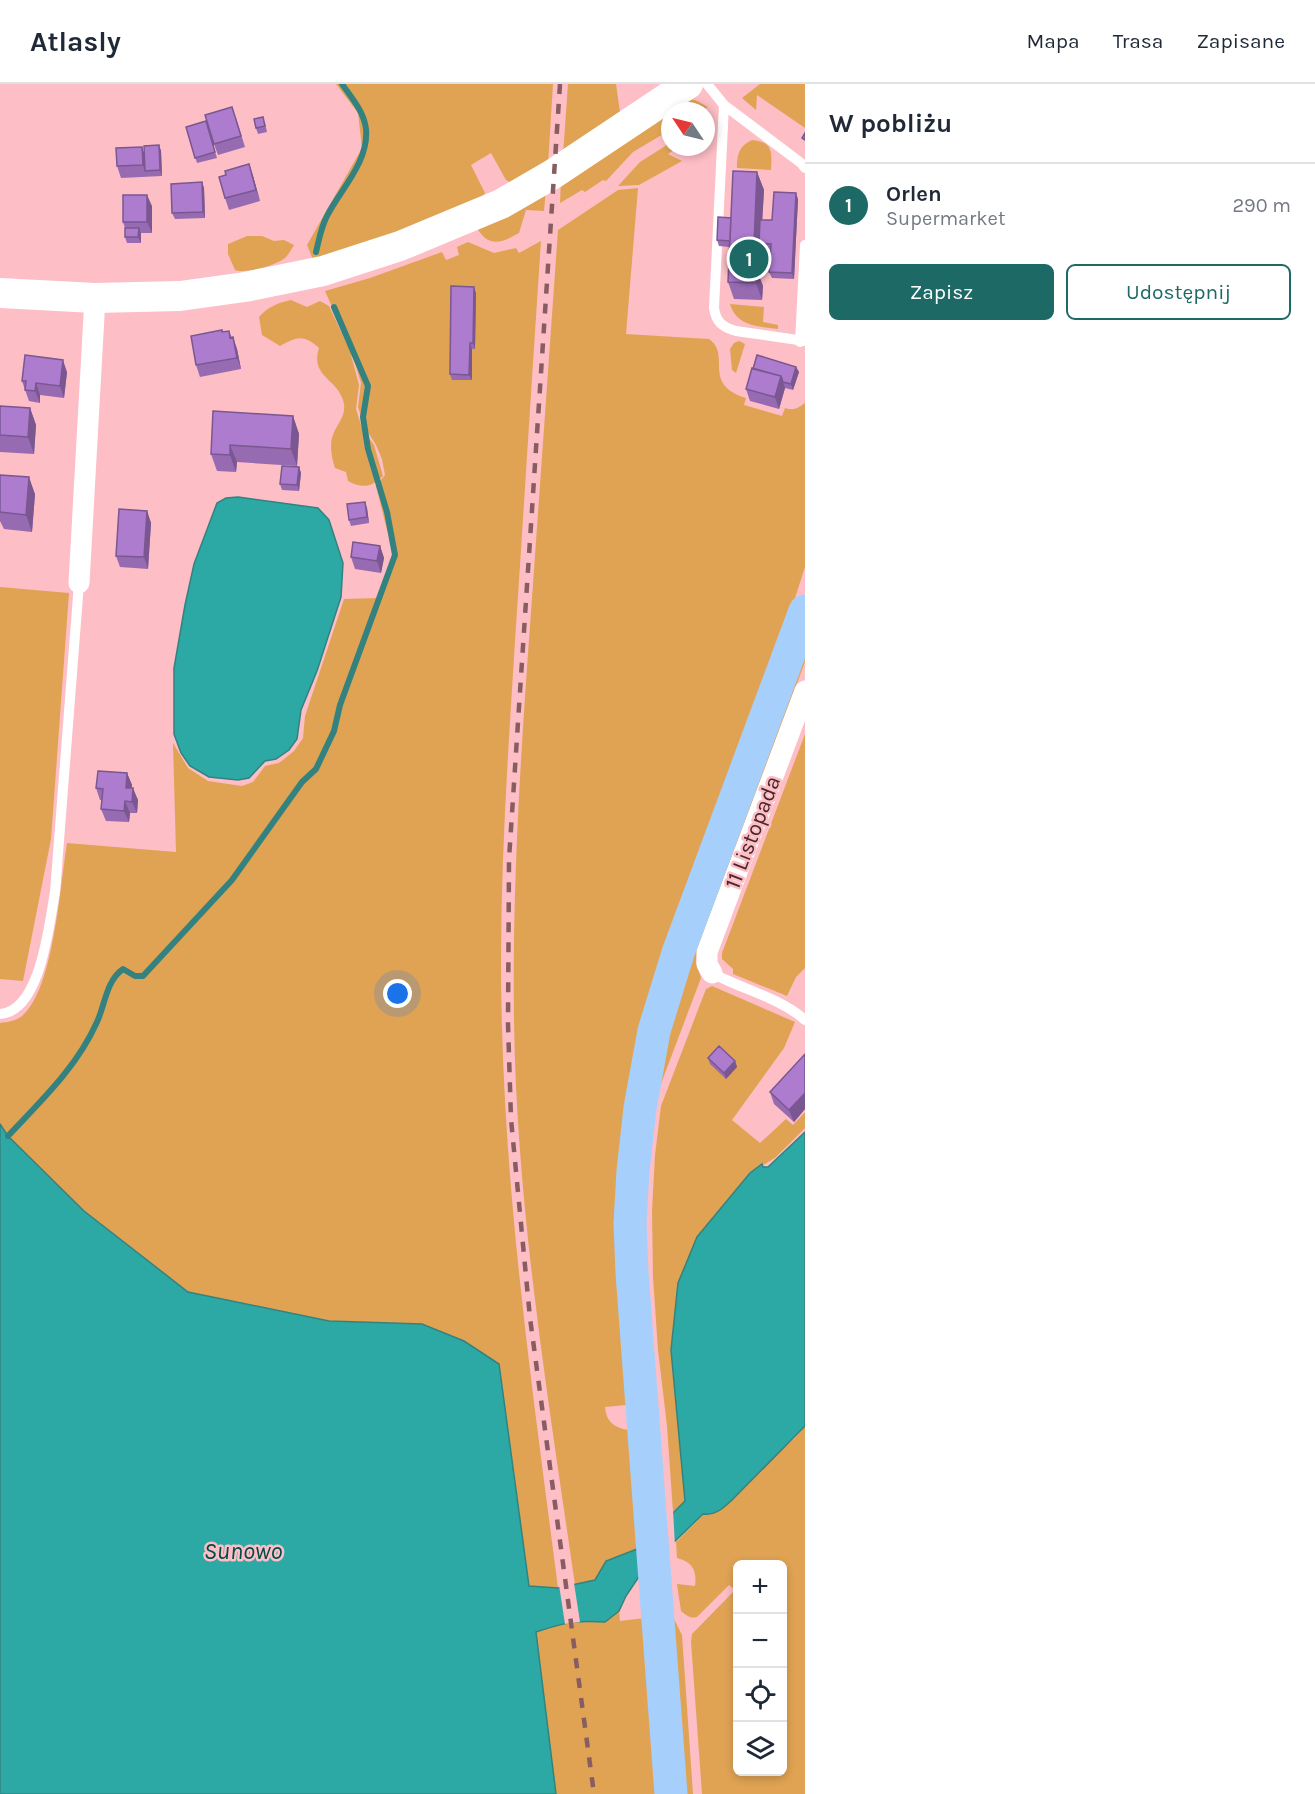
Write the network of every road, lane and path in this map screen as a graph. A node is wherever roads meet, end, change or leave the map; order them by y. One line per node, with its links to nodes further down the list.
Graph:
1 (688, 84): 7 (main road)
2 (707, 84): 3 (lane)
3 (724, 105): 4 (lane); 8 (lane)
4 (805, 168)
5 (805, 245): 8 (lane)
6 (0, 293): 7 (main road)
7 (95, 298): 9 (street)
8 (802, 342)
9 (80, 584): 13 (lane)
10 (805, 611): 15 (main road)
11 (805, 691): 12 (street, 11 Listopada)
12 (712, 973): 14 (lane)
13 (0, 1014)
14 (805, 1020)
15 (671, 1794)

